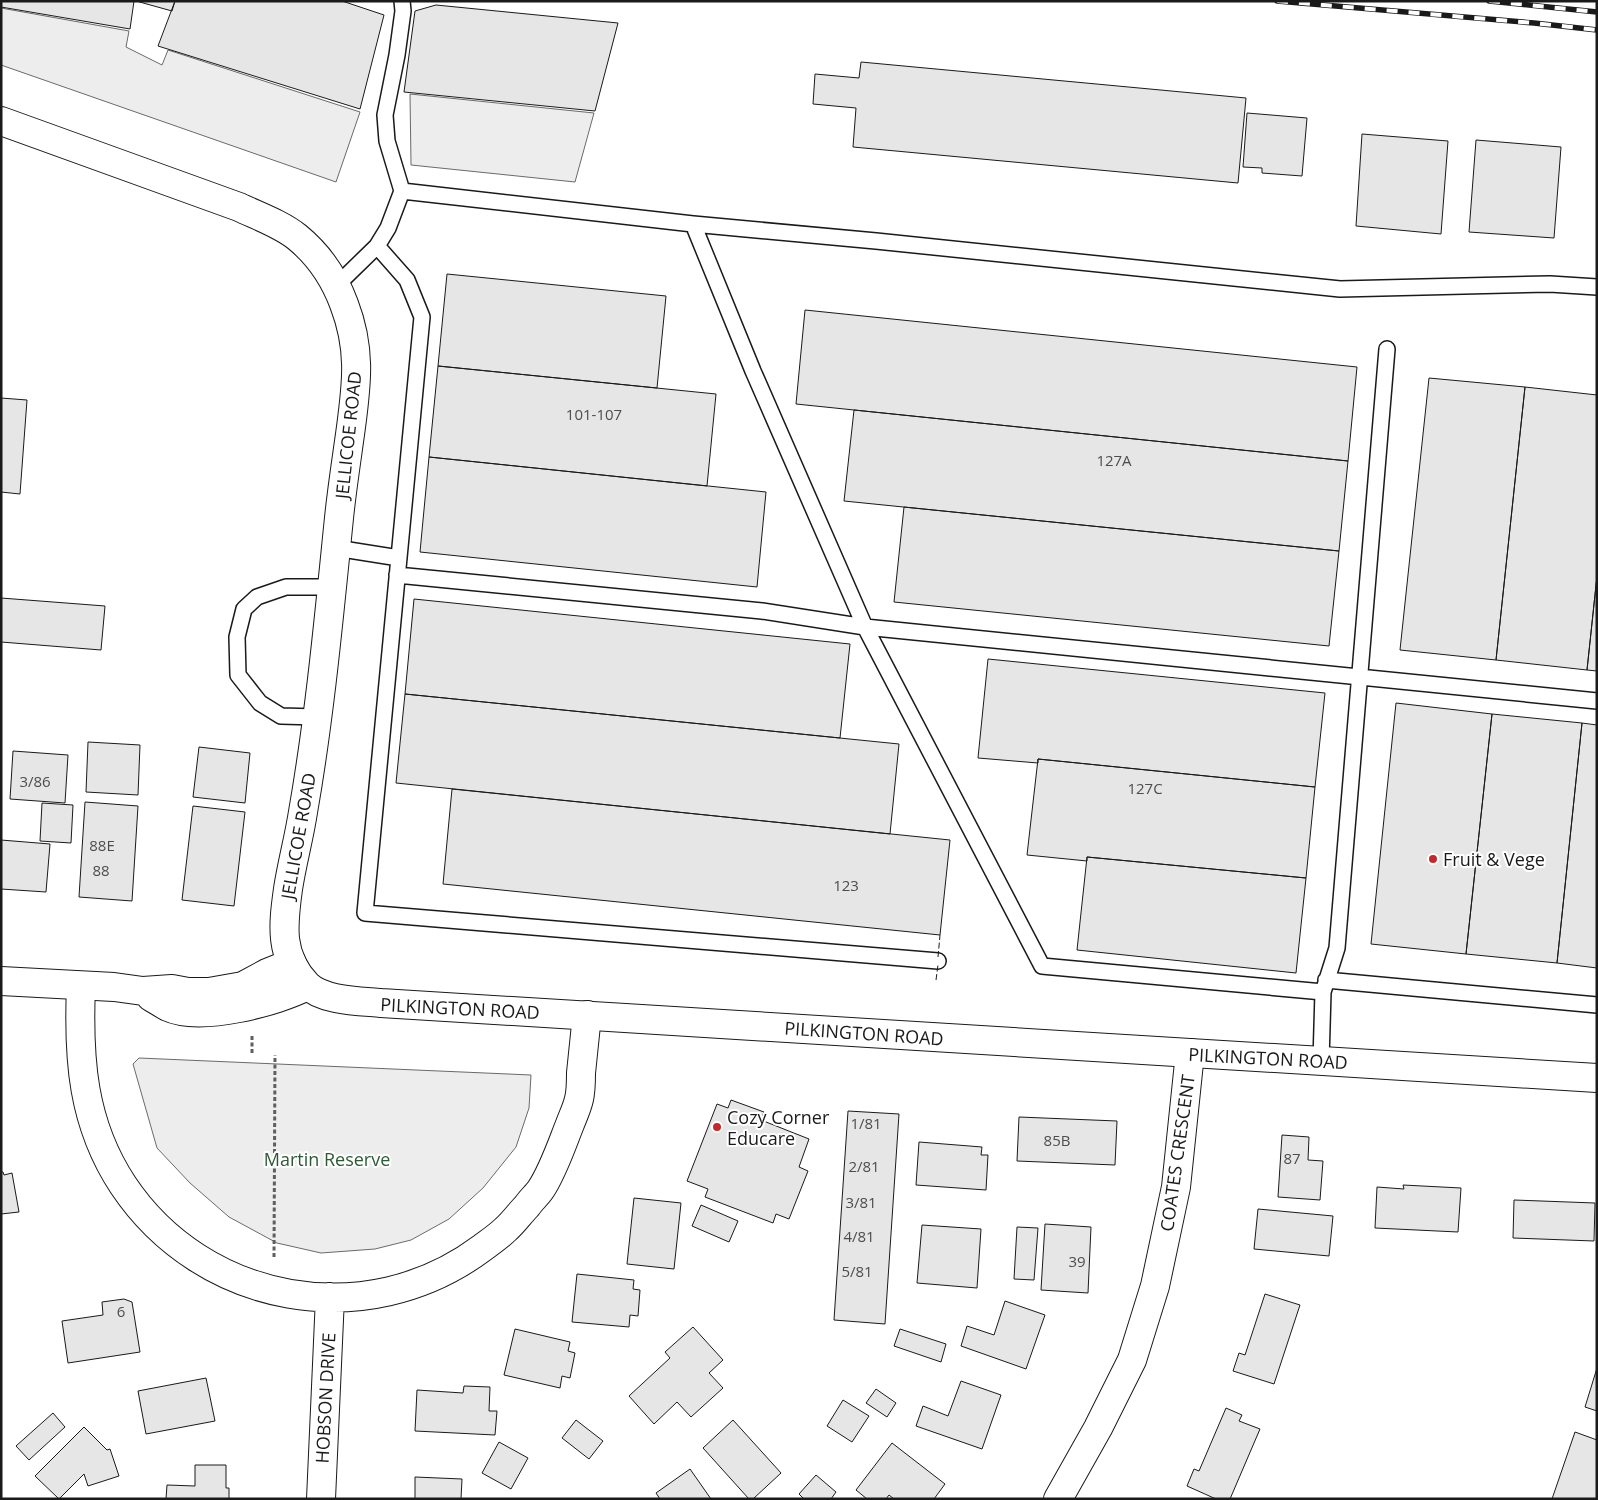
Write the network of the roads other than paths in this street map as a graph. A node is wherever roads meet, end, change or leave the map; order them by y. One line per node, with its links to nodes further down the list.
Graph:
1 (402, 1): 3 (lane)
2 (1, 121): 6 (main road, JELLICOE ROAD)
3 (402, 191): 4 (lane); 5 (lane)
4 (693, 224): 7 (lane); 13 (lane)
5 (377, 246): 6 (lane); 10 (lane)
6 (336, 286): 9 (main road, JELLICOE ROAD)
7 (1597, 287)
8 (1387, 349): 14 (lane)
9 (336, 548): 10 (lane); 12 (main road, JELLICOE ROAD)
10 (399, 558): 11 (lane)
11 (397, 576): 13 (lane); 17 (lane)
12 (331, 587): 16 (main road, JELLICOE ROAD); 16 (lane)
13 (865, 627): 14 (lane); 22 (lane)
14 (1360, 677): 15 (lane); 22 (lane)
15 (1597, 701)
16 (317, 717): 18 (main road, JELLICOE ROAD)
17 (938, 961)
18 (292, 963): 21 (main road, JELLICOE ROAD); 23 (main road)
19 (1, 981): 20 (main road)
20 (81, 986): 23 (main road); 29 (main road)
21 (307, 986): 23 (main road); 25 (main road, PILKINGTON ROAD)
22 (1324, 986): 24 (lane); 27 (lane)
23 (143, 992)
24 (1597, 1005)
25 (587, 1015): 26 (main road, PILKINGTON ROAD); 29 (main road)
26 (1190, 1053): 27 (main road, PILKINGTON ROAD); 31 (main road, COATES CRESCENT)
27 (1321, 1061): 28 (main road, PILKINGTON ROAD)
28 (1597, 1078)
29 (330, 1297): 30 (main road, HOBSON DRIVE)
30 (321, 1499)
31 (1058, 1499)

